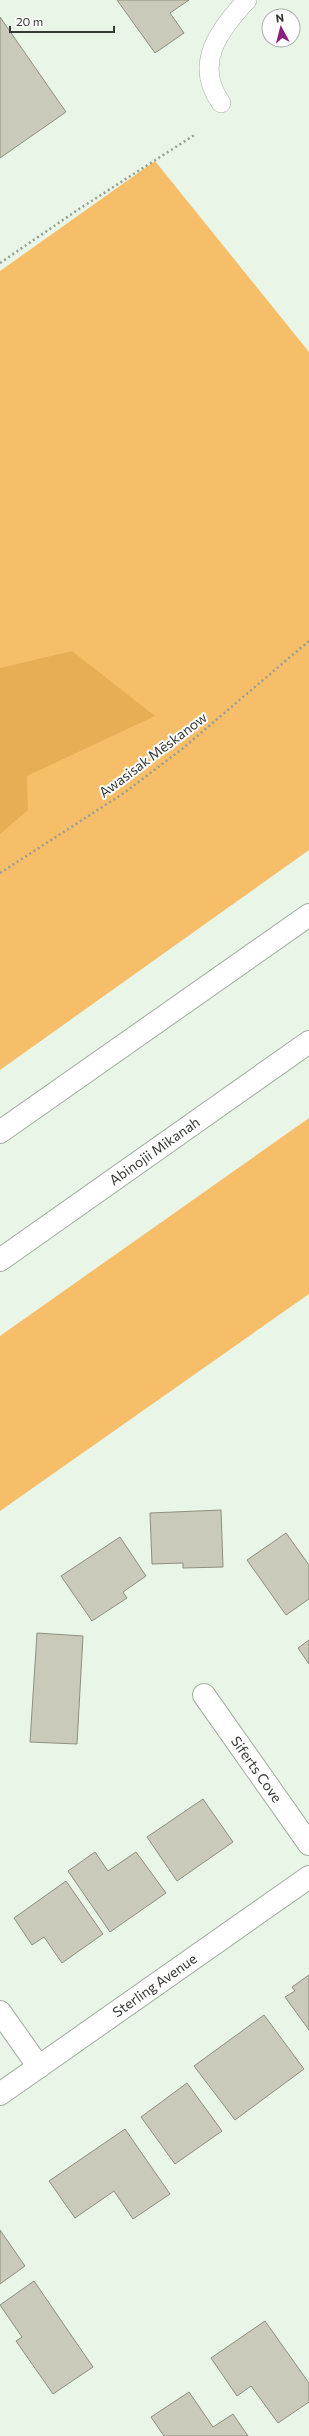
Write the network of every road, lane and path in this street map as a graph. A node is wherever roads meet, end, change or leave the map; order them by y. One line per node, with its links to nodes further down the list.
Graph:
1 (247, 0): 2 (lane)
2 (221, 103)
3 (196, 134): 4 (path)
4 (0, 263)
5 (309, 640): 6 (path, Awasisak Mēskanow)
6 (0, 873)
7 (309, 916): 9 (main road)
8 (309, 1042): 10 (main road, Abinojii Mikanah)
9 (0, 1132)
10 (0, 1260)
11 (204, 1695): 12 (main road, Siferts Cove)
12 (309, 1844)
13 (309, 1877): 15 (main road, Sterling Avenue)
14 (0, 2012): 15 (main road)
15 (39, 2067): 16 (main road, Sterling Avenue)
16 (0, 2094)

